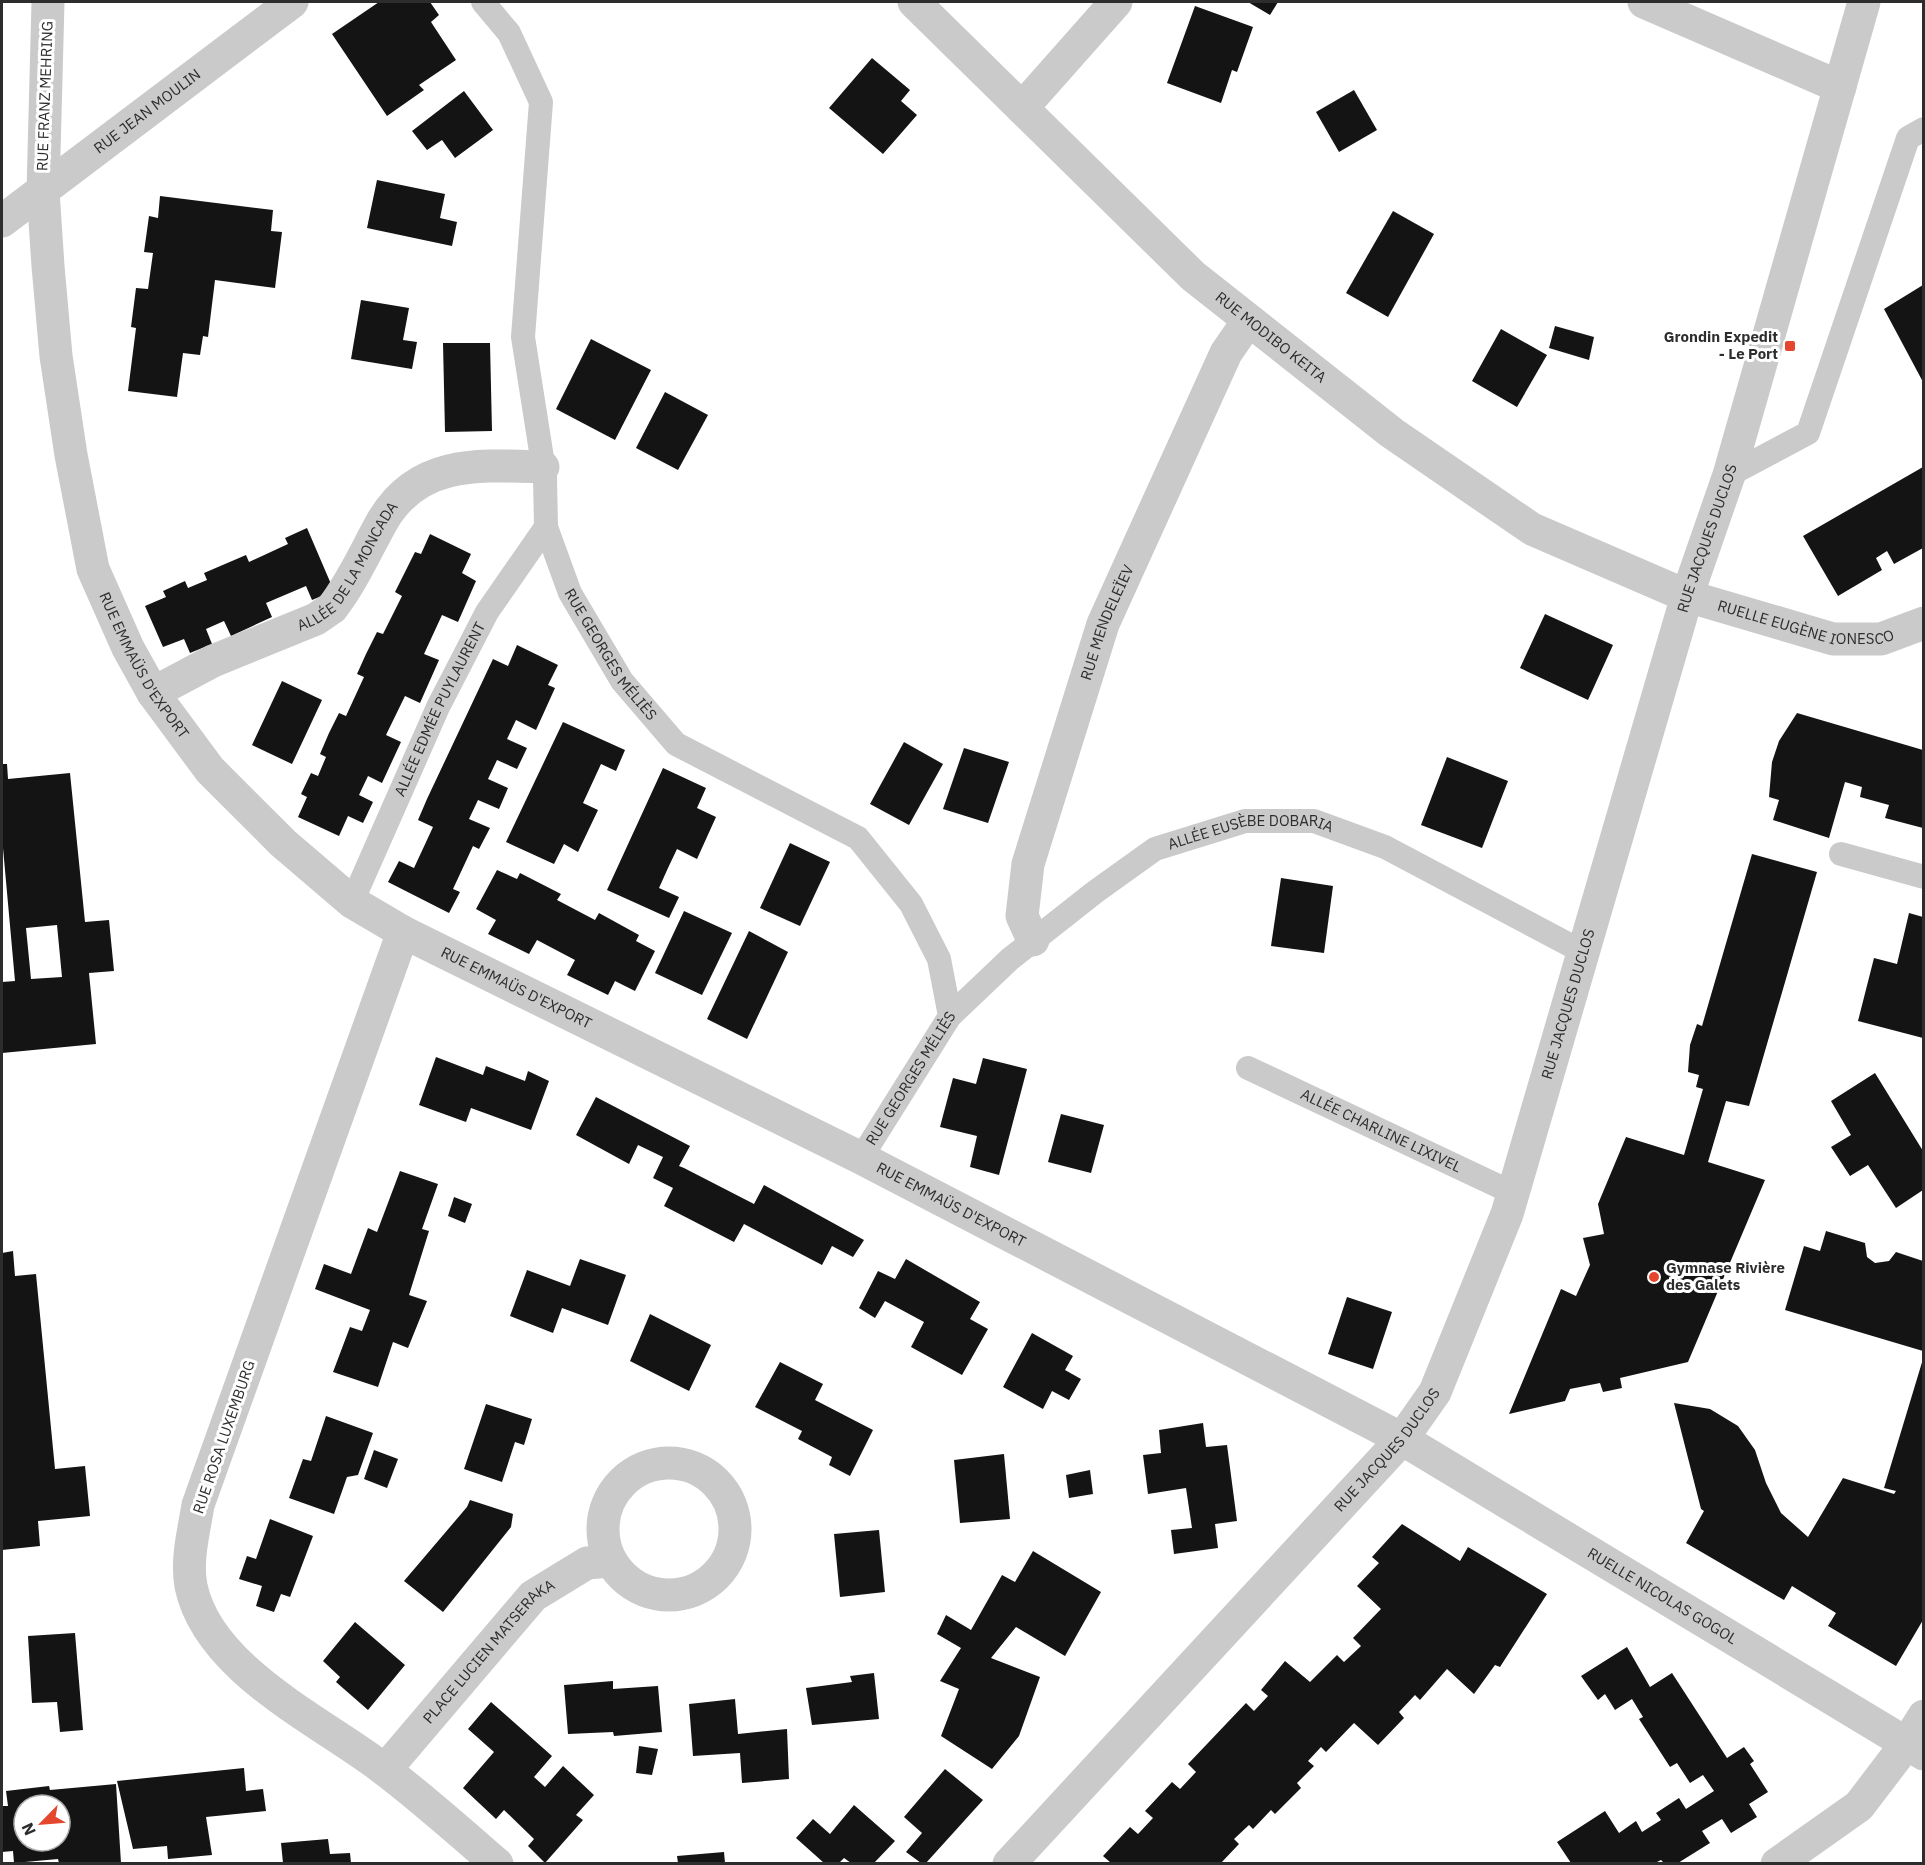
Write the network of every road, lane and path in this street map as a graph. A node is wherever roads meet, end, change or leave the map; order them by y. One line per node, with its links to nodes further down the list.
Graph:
1 (48, 2): 11 (street, RUE FRANZ MEHRING)
2 (292, 2): 11 (street, RUE JEAN MOULIN)
3 (483, 2): 14 (lane, RUE GEORGES MÉLIÈS)
4 (914, 2): 9 (street, RUE MODIBO KEITA)
5 (1116, 2): 9 (street)
6 (1644, 2): 8 (street)
7 (1864, 2): 8 (street, RUE JACQUES DUCLOS)
8 (1840, 87): 15 (street, RUE JACQUES DUCLOS)
9 (1022, 108): 13 (street, RUE MODIBO KEITA)
10 (1923, 129): 15 (lane)
11 (43, 191): 12 (street, RUE JEAN MOULIN); 19 (street, RUE EMMAÜS D'EXPORT)
12 (2, 221)
13 (1248, 321): 17 (street, RUE MODIBO KEITA); 24 (street, RUE MENDELEÏEV)
14 (543, 467): 16 (lane, RUE GEORGES MÉLIÈS); 19 (street, ALLÉE DE LA MONCADA)
15 (1729, 475): 17 (street, RUE JACQUES DUCLOS)
16 (546, 527): 22 (lane, ALLÉE EDMÉE PUYLAURENT); 26 (lane, RUE GEORGES MÉLIÈS)
17 (1686, 596): 18 (street, RUELLE EUGÈNE IONESCO); 25 (street, RUE JACQUES DUCLOS)
18 (1923, 623)
19 (153, 693): 22 (street, RUE EMMAÜS D'EXPORT)
20 (1841, 854): 21 (lane)
21 (1923, 877)
22 (352, 902): 23 (street, RUE EMMAÜS D'EXPORT)
23 (403, 932): 28 (street, RUE EMMAÜS D'EXPORT); 33 (street, RUE ROSA LUXEMBURG)
24 (1033, 940): 25 (lane, ALLÉE EUSÈBE DOBARIA); 26 (lane, ALLÉE EUSÈBE DOBARIA)
25 (1583, 952): 29 (street, RUE JACQUES DUCLOS)
26 (950, 1016): 28 (lane, RUE GEORGES MÉLIÈS)
27 (1248, 1068): 29 (lane, ALLÉE CHARLINE LIXIVEL)
28 (861, 1158): 30 (street, RUE EMMAÜS D'EXPORT)
29 (1513, 1193): 30 (street, RUE JACQUES DUCLOS)
30 (1402, 1439): 32 (street, RUELLE NICOLAS GOGOL); 35 (street, RUE JACQUES DUCLOS)
31 (610, 1561): 31 (street); 33 (street, PLACE LUCIEN MATSERAKA)
32 (1918, 1737): 36 (street)
33 (385, 1770): 34 (street, RUE ROSA LUXEMBURG)
34 (497, 1863)
35 (1009, 1863)
36 (1778, 1863)

